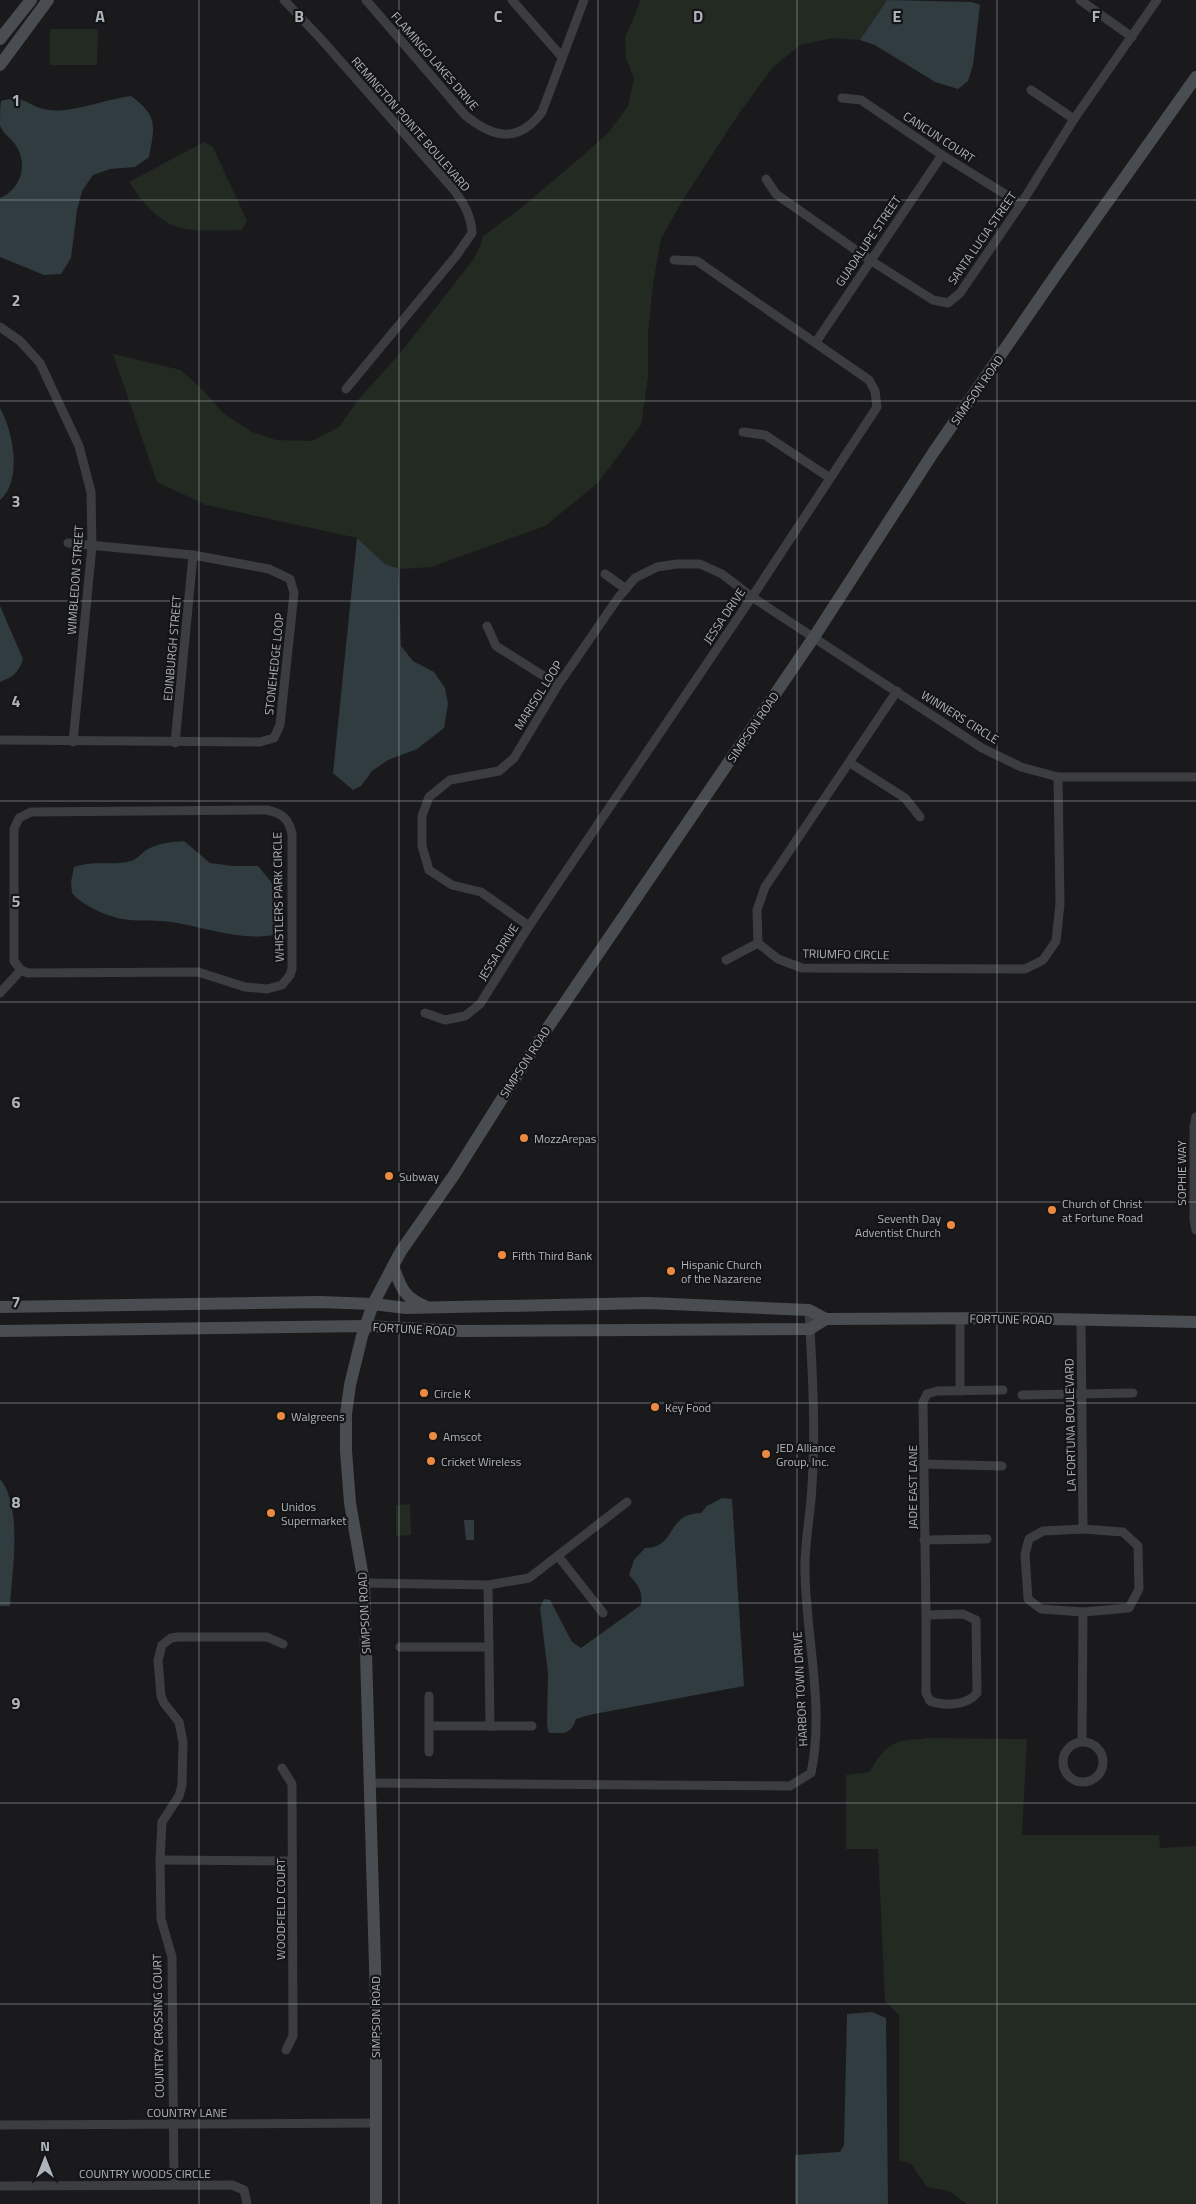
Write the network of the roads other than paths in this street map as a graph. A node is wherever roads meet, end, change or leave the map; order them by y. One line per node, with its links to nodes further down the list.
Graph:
1 (31, 0): 10 (main road)
2 (48, 0): 12 (main road)
3 (284, 0): 24 (street, REMINGTON POINTE BOULEVARD)
4 (366, 0): 11 (street, FLAMINGO LAKES DRIVE)
5 (512, 0): 11 (street)
6 (584, 0): 11 (street, FLAMINGO LAKES DRIVE)
7 (1080, 0): 9 (street)
8 (1157, 0): 9 (street, SANTA LUCIA STREET)
9 (1132, 37): 16 (street, SANTA LUCIA STREET)
10 (0, 41): 12 (main road)
11 (562, 57)
12 (2, 59)
13 (1196, 77): 34 (main road, SIMPSON ROAD)
14 (1031, 90): 16 (street)
15 (842, 98): 17 (street, CANCUN COURT)
16 (1074, 119): 19 (street, SANTA LUCIA STREET)
17 (942, 155): 19 (street, CANCUN COURT); 21 (street, GUADALUPE STREET)
18 (766, 180): 21 (street, SANTA LUCIA STREET)
19 (1021, 204): 21 (street, SANTA LUCIA STREET)
20 (674, 260): 23 (street, JESSA DRIVE)
21 (870, 260): 23 (street, GUADALUPE STREET)
22 (0, 327): 28 (street, WIMBLEDON STREET)
23 (816, 342): 26 (street, JESSA DRIVE)
24 (346, 389)
25 (743, 432): 26 (street)
26 (830, 478): 32 (street, JESSA DRIVE)
27 (68, 543): 28 (street, STONEHEDGE LOOP)
28 (92, 546): 29 (street, STONEHEDGE LOOP); 38 (street, WIMBLEDON STREET)
29 (193, 555): 39 (street, EDINBURGH STREET); 39 (street, STONEHEDGE LOOP)
30 (605, 574): 31 (street)
31 (626, 589): 32 (street, MARISOL LOOP); 35 (street, MARISOL LOOP)
32 (752, 597): 34 (street, MARISOL LOOP); 44 (street, JESSA DRIVE)
33 (487, 626): 35 (street)
34 (814, 637): 36 (street, WINNERS CIRCLE); 52 (main road, SIMPSON ROAD)
35 (558, 686): 44 (street, MARISOL LOOP)
36 (897, 691): 40 (street); 41 (street, WINNERS CIRCLE)
37 (0, 740): 38 (street, STONEHEDGE LOOP)
38 (73, 742): 39 (street, STONEHEDGE LOOP)
39 (175, 743)
40 (850, 763): 43 (street); 45 (street)
41 (1058, 777): 42 (street, WINNERS CIRCLE); 45 (street, TRIUMFO CIRCLE)
42 (1196, 777)
43 (920, 817)
44 (529, 926): 49 (street, JESSA DRIVE)
45 (758, 943): 46 (street)
46 (726, 960)
47 (21, 970): 47 (street, WHISTLERS PARK CIRCLE); 48 (street)
48 (0, 993)
49 (425, 1013)
50 (1196, 1117): 51 (street, SOPHIE WAY)
51 (1196, 1230)
52 (393, 1266): 53 (main road, SIMPSON ROAD); 55 (main road)
53 (373, 1304): 54 (main road, FORTUNE ROAD); 55 (main road, FORTUNE ROAD); 61 (main road, SIMPSON ROAD)
54 (0, 1307)
55 (430, 1307): 56 (main road, FORTUNE ROAD)
56 (809, 1310): 58 (main road, FORTUNE ROAD); 62 (street, HARBOR TOWN DRIVE)
57 (960, 1318): 58 (main road, FORTUNE ROAD); 59 (main road, FORTUNE ROAD); 64 (street)
58 (826, 1319): 62 (main road)
59 (1081, 1321): 60 (main road, FORTUNE ROAD); 67 (street, LA FORTUNA BOULEVARD)
60 (1196, 1322)
61 (365, 1326): 62 (main road, FORTUNE ROAD); 63 (main road, FORTUNE ROAD); 76 (main road, SIMPSON ROAD)
62 (810, 1329): 91 (street, HARBOR TOWN DRIVE)
63 (0, 1331)
64 (960, 1390): 65 (street, JADE EAST LANE); 69 (street, JADE EAST LANE)
65 (1003, 1390)
66 (1133, 1393): 67 (street)
67 (1082, 1394): 68 (street); 72 (street, LA FORTUNA BOULEVARD)
68 (1022, 1395)
69 (924, 1464): 70 (street); 74 (street, JADE EAST LANE)
70 (1002, 1466)
71 (626, 1502): 75 (street)
72 (1084, 1529): 78 (street); 78 (street)
73 (987, 1539): 74 (street)
74 (924, 1540): 80 (street, JADE EAST LANE)
75 (558, 1556): 77 (street); 79 (street)
76 (364, 1583): 77 (street); 91 (main road, SIMPSON ROAD)
77 (488, 1585): 83 (street)
78 (1083, 1612): 88 (street)
79 (604, 1613)
80 (926, 1615): 80 (street, JADE EAST LANE)
81 (283, 1644): 92 (street, COUNTRY CROSSING COURT)
82 (400, 1647): 83 (street)
83 (489, 1647): 86 (street)
84 (430, 1696): 85 (street)
85 (429, 1726): 86 (street); 89 (street)
86 (490, 1726): 87 (street)
87 (532, 1726)
88 (1082, 1741): 88 (street)
89 (429, 1752)
90 (282, 1768): 93 (street, WOODFIELD COURT)
91 (371, 1784): 95 (main road, SIMPSON ROAD)
92 (160, 1860): 93 (street); 97 (street, COUNTRY CROSSING COURT)
93 (292, 1861): 94 (street, WOODFIELD COURT)
94 (286, 2050)
95 (375, 2122): 97 (street, COUNTRY LANE); 101 (main road, SIMPSON ROAD)
96 (0, 2125): 97 (street, COUNTRY LANE)
97 (172, 2125): 99 (street, COUNTRY CROSSING COURT)
98 (0, 2186): 99 (street, COUNTRY WOODS CIRCLE)
99 (174, 2186): 100 (street, COUNTRY WOODS CIRCLE)
100 (247, 2204)
101 (376, 2204)

